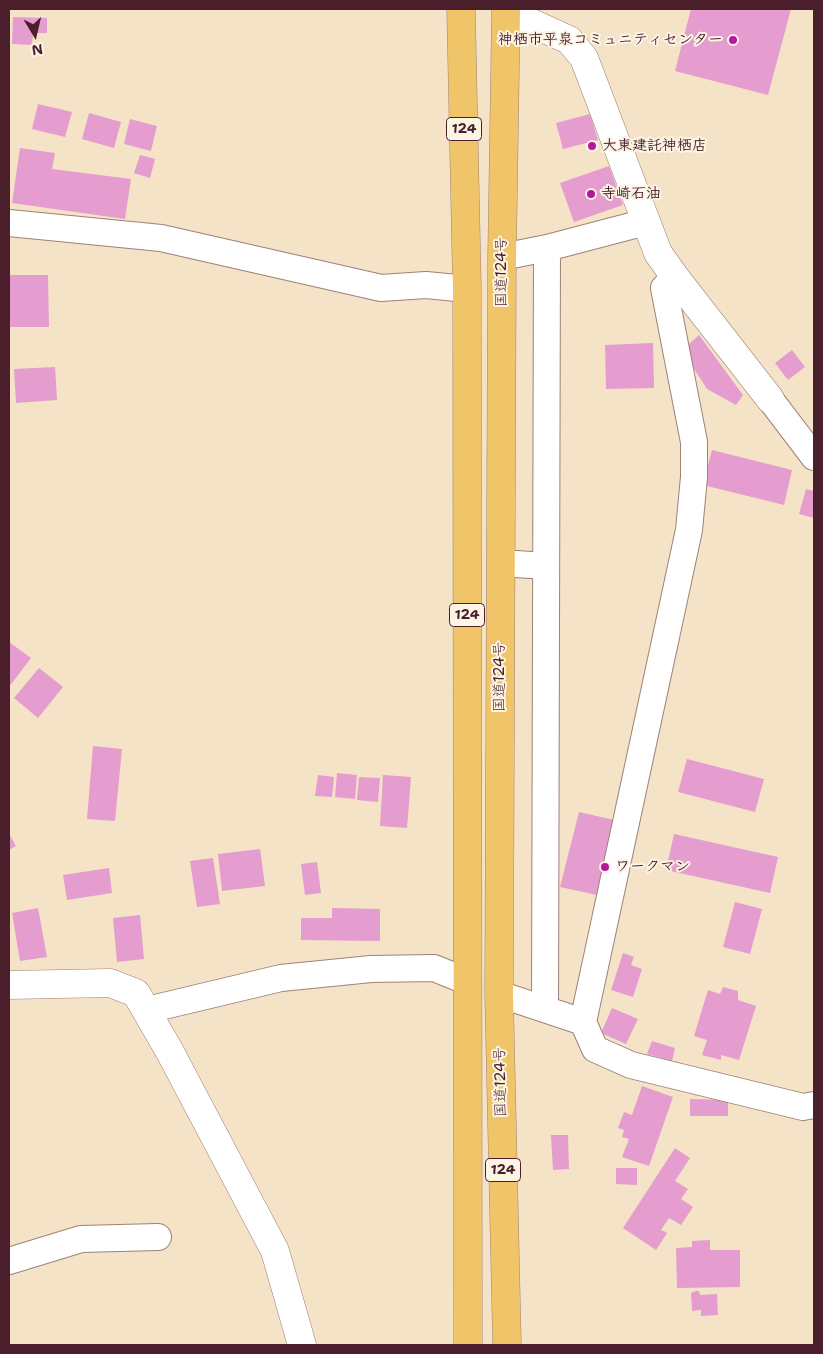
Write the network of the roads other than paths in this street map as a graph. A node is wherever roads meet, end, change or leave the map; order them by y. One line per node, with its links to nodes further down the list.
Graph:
1 (461, 9): 9 (highway, 124)
2 (506, 9): 7 (highway, 国道124号 / 124)
3 (510, 9): 4 (street)
4 (646, 222): 6 (street); 8 (street)
5 (9, 223): 9 (street)
6 (547, 248): 7 (street); 13 (street)
7 (502, 257): 12 (highway, 国道124号 / 124)
8 (675, 277): 10 (street); 19 (street)
9 (467, 289): 14 (highway, 124)
10 (770, 399): 11 (street)
11 (814, 457)
12 (500, 563): 13 (street); 16 (highway, 国道124号 / 124)
13 (546, 566): 17 (street)
14 (466, 981): 16 (street); 18 (street); 24 (highway, 124)
15 (9, 985): 18 (street)
16 (499, 994): 17 (street); 25 (highway, 国道124号 / 124)
17 (545, 1008): 19 (street)
18 (147, 1010): 23 (street)
19 (583, 1022): 20 (street)
20 (814, 1105)
21 (158, 1237): 22 (street)
22 (9, 1261)
23 (302, 1345)
24 (468, 1345)
25 (507, 1345)

